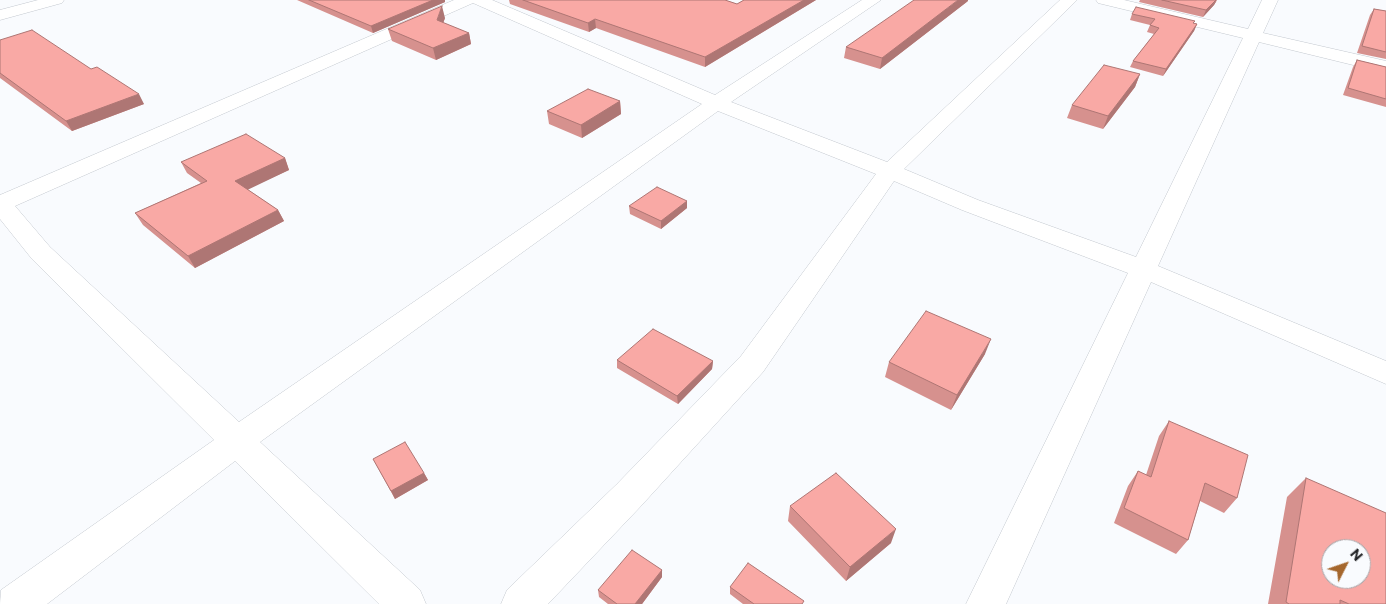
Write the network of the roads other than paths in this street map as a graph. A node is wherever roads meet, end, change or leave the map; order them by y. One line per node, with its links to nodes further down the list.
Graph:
1 (56, 0): 8 (street)
2 (467, 0): 13 (street)
3 (479, 0): 11 (street)
4 (873, 0): 11 (street)
5 (1069, 0): 12 (street)
6 (1104, 0): 9 (street)
7 (1270, 0): 9 (street)
8 (0, 15)
9 (1252, 35): 10 (street); 14 (street)
10 (1386, 67)
11 (716, 103): 12 (street); 16 (street)
12 (890, 172): 14 (street); 19 (street)
13 (0, 203): 16 (street)
14 (1142, 270): 15 (street); 20 (street)
15 (1386, 373)
16 (237, 442): 17 (street); 18 (street)
17 (15, 604)
18 (406, 604)
19 (521, 604)
20 (986, 604)

